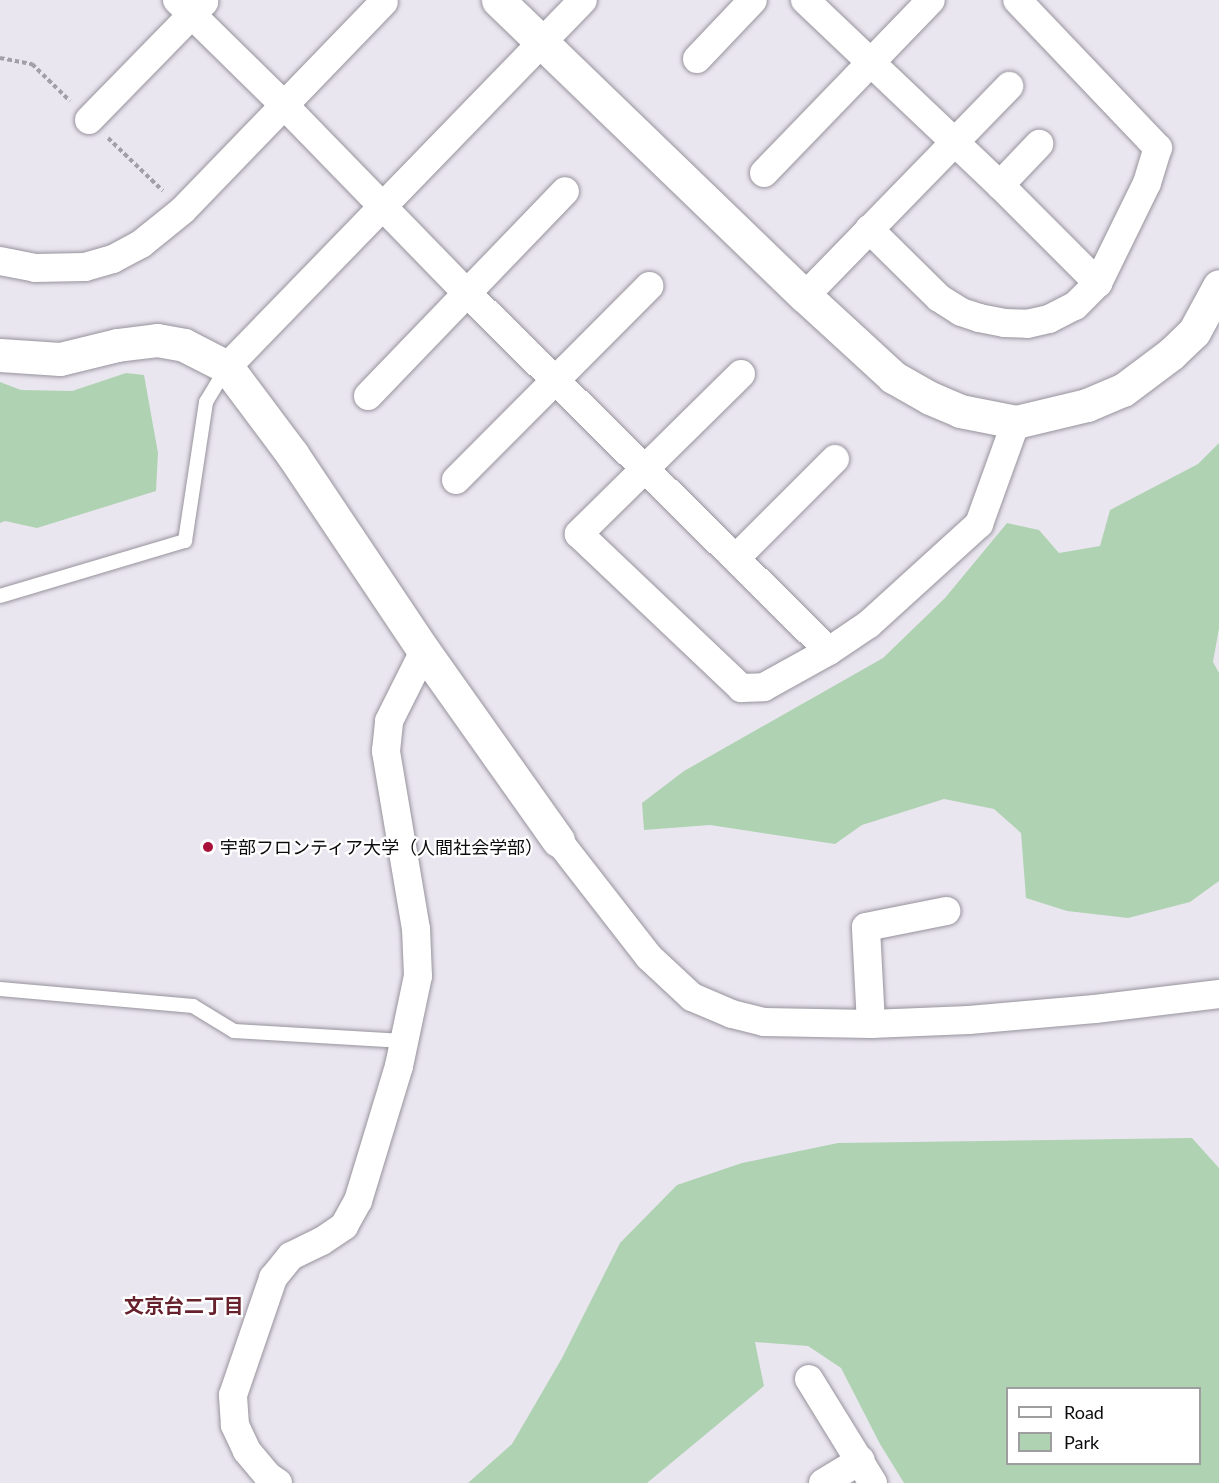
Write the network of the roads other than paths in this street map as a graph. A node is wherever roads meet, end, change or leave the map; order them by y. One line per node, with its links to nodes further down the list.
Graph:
1 (498, 0): 9 (street)
2 (583, 0): 9 (street)
3 (753, 0): 10 (street)
4 (805, 0): 11 (street)
5 (931, 0): 11 (street)
6 (1017, 0): 23 (street)
7 (384, 2): 13 (street)
8 (192, 5): 13 (street); 14 (street)
9 (543, 42): 20 (street); 27 (street)
10 (697, 59)
11 (871, 63): 15 (street); 17 (street)
12 (1009, 86): 15 (street)
13 (285, 106): 20 (street); 22 (street)
14 (89, 120)
15 (955, 141): 18 (street); 21 (street)
16 (1039, 144): 18 (street)
17 (764, 174)
18 (1000, 185): 23 (street)
19 (565, 191): 26 (street)
20 (384, 206): 26 (street); 29 (street)
21 (869, 229): 23 (street); 27 (street)
22 (0, 261)
23 (1098, 283)
24 (1219, 285): 33 (street)
25 (649, 286): 31 (street)
26 (467, 293): 31 (street); 32 (street)
27 (805, 296): 33 (street)
28 (0, 355): 29 (street)
29 (227, 367): 38 (lane); 39 (street)
30 (741, 374): 35 (street)
31 (556, 379): 35 (street); 36 (street)
32 (368, 396)
33 (1016, 422): 40 (street)
34 (835, 459): 37 (street)
35 (645, 468): 37 (street); 40 (street)
36 (456, 480)
37 (736, 558): 40 (street)
38 (0, 596)
39 (424, 651): 41 (street); 46 (street)
40 (829, 651)
41 (558, 840): 45 (street)
42 (946, 911): 45 (street)
43 (0, 989): 46 (lane)
44 (1219, 994): 45 (street)
45 (871, 1024)
46 (404, 1041): 49 (street)
47 (809, 1379): 48 (street)
48 (867, 1472): 50 (street)
49 (278, 1483)
50 (823, 1483)

